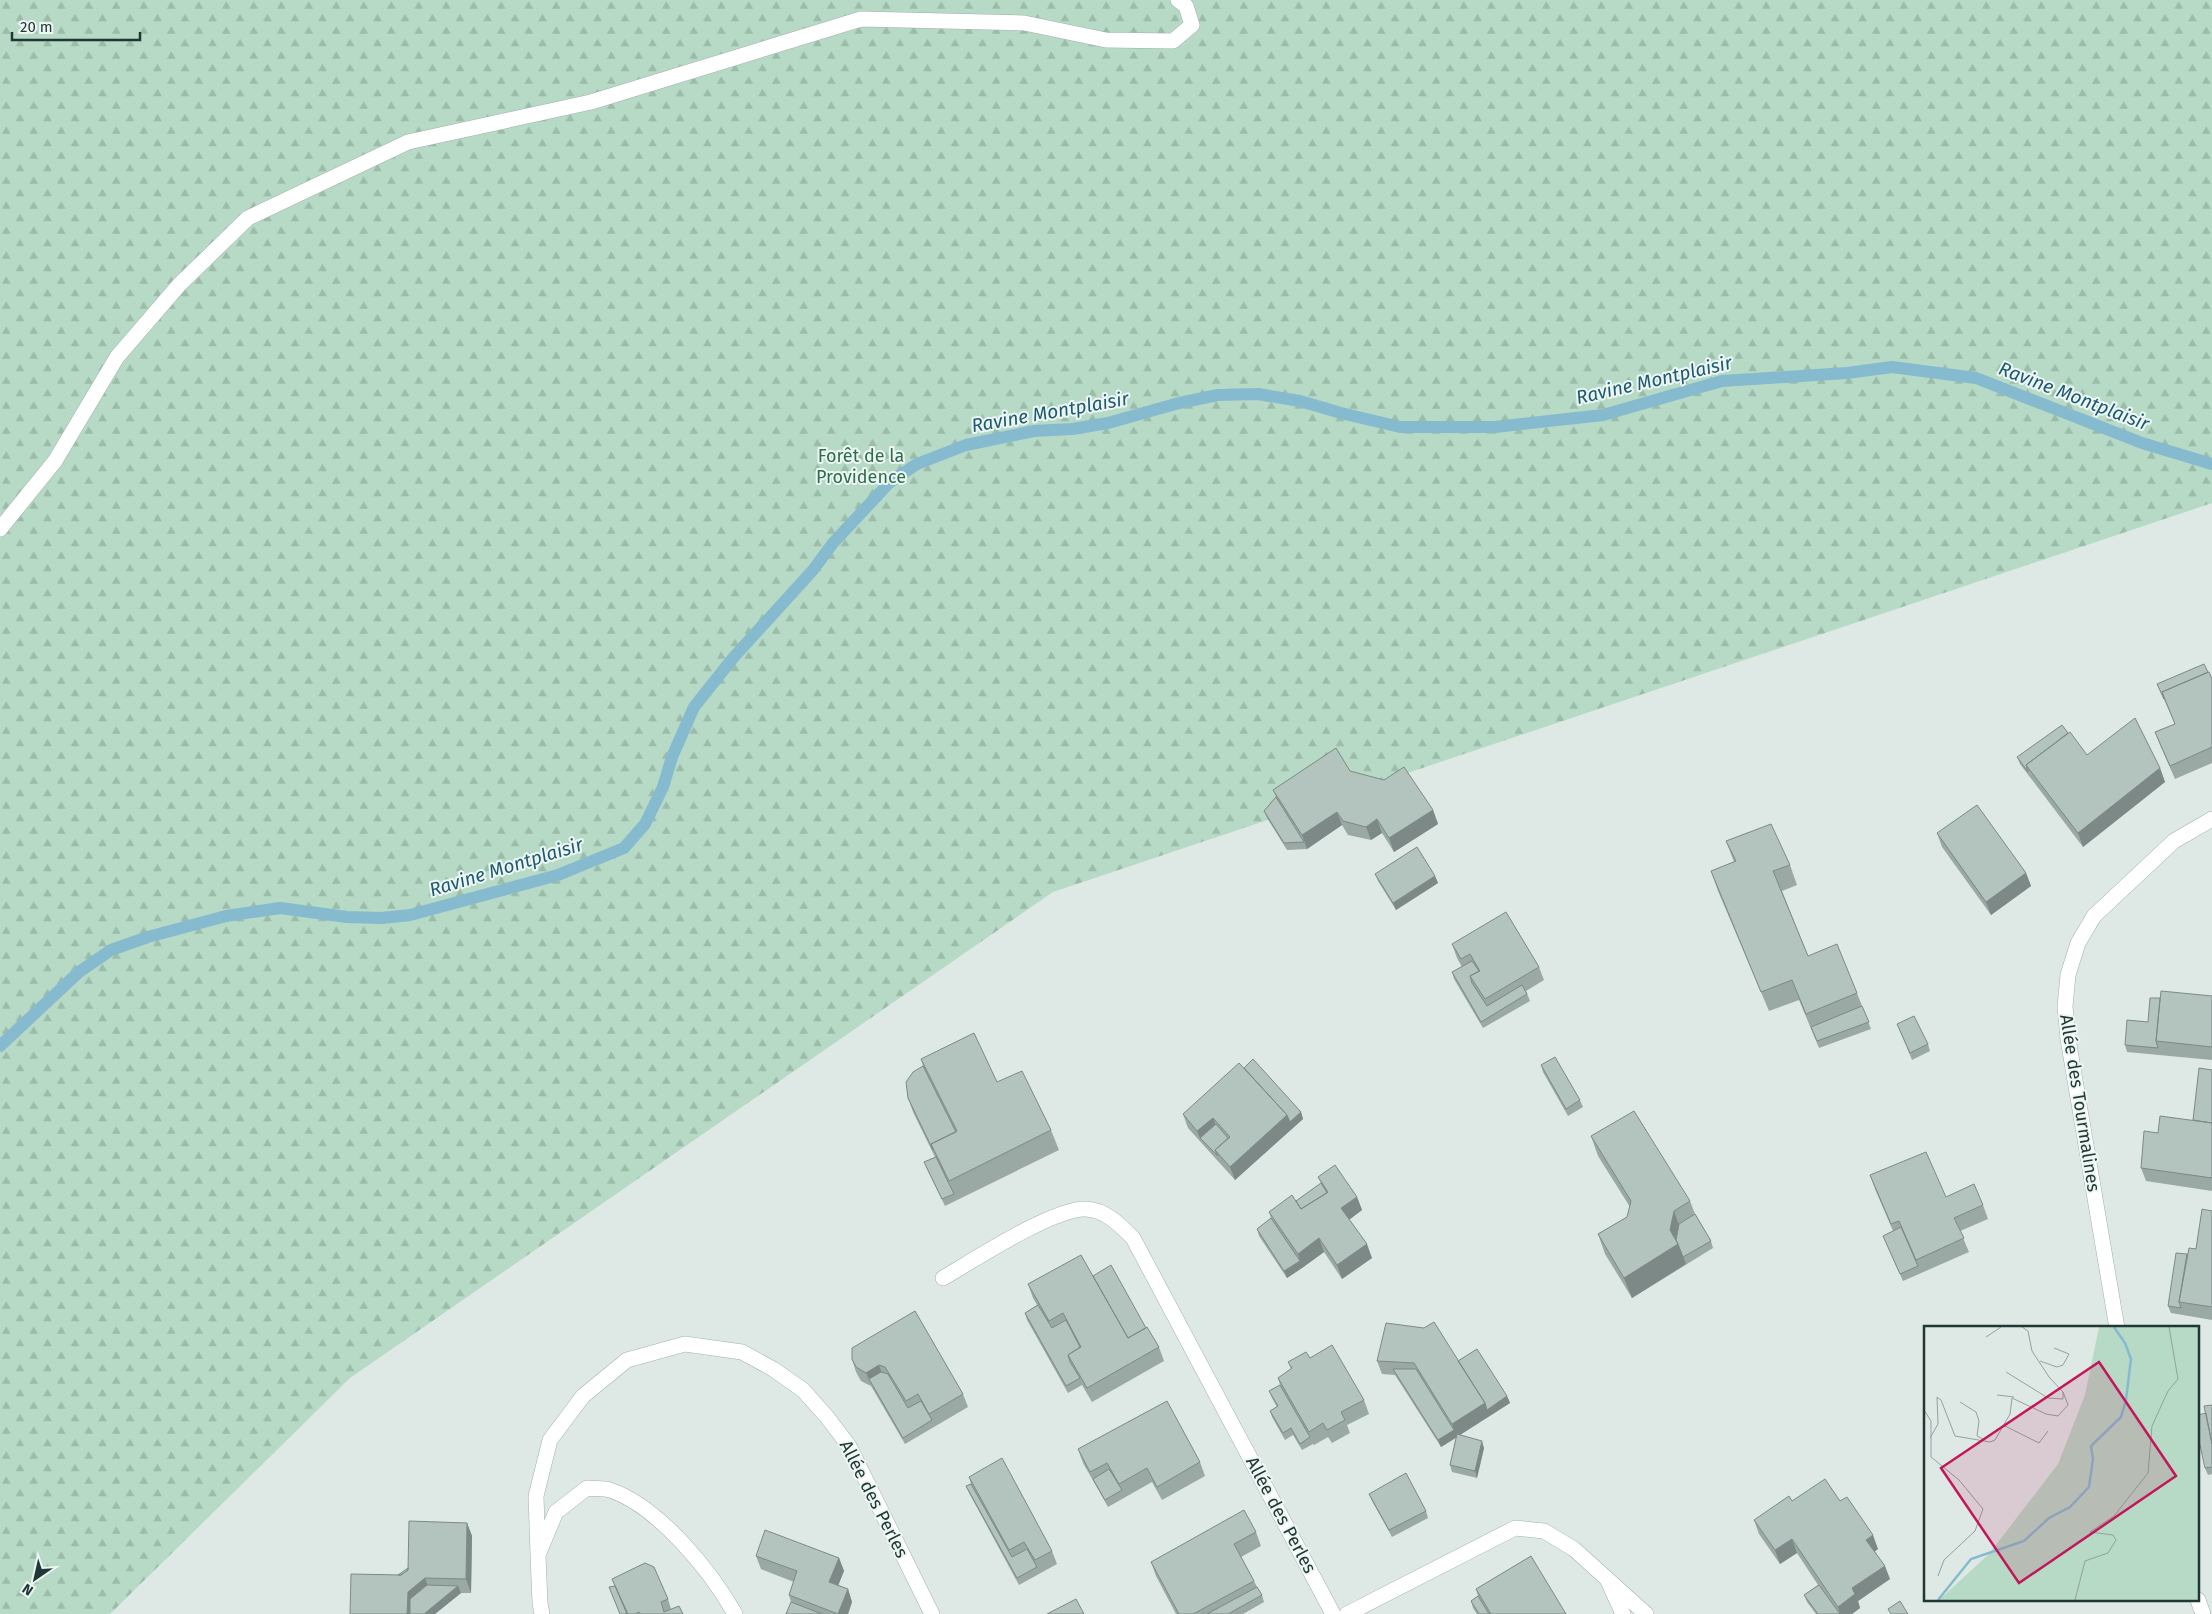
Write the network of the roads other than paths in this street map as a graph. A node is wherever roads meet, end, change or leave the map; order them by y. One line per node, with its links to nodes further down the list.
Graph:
1 (1178, 0): 2 (street)
2 (0, 529)
3 (2212, 819): 5 (street, Allée des Tourmalines)
4 (942, 1278): 12 (street, Allée des Perles)
5 (2117, 1326)
6 (538, 1555): 9 (street, Allée des Perles); 10 (street, Allée des Perles); 11 (street, Allée des Perles)
7 (1608, 1579): 13 (street); 14 (street); 15 (street)
8 (2199, 1602): 16 (street)
9 (542, 1614)
10 (734, 1614)
11 (932, 1614)
12 (1333, 1614)
13 (1347, 1614)
14 (1623, 1614)
15 (1646, 1614)
16 (2203, 1614)

